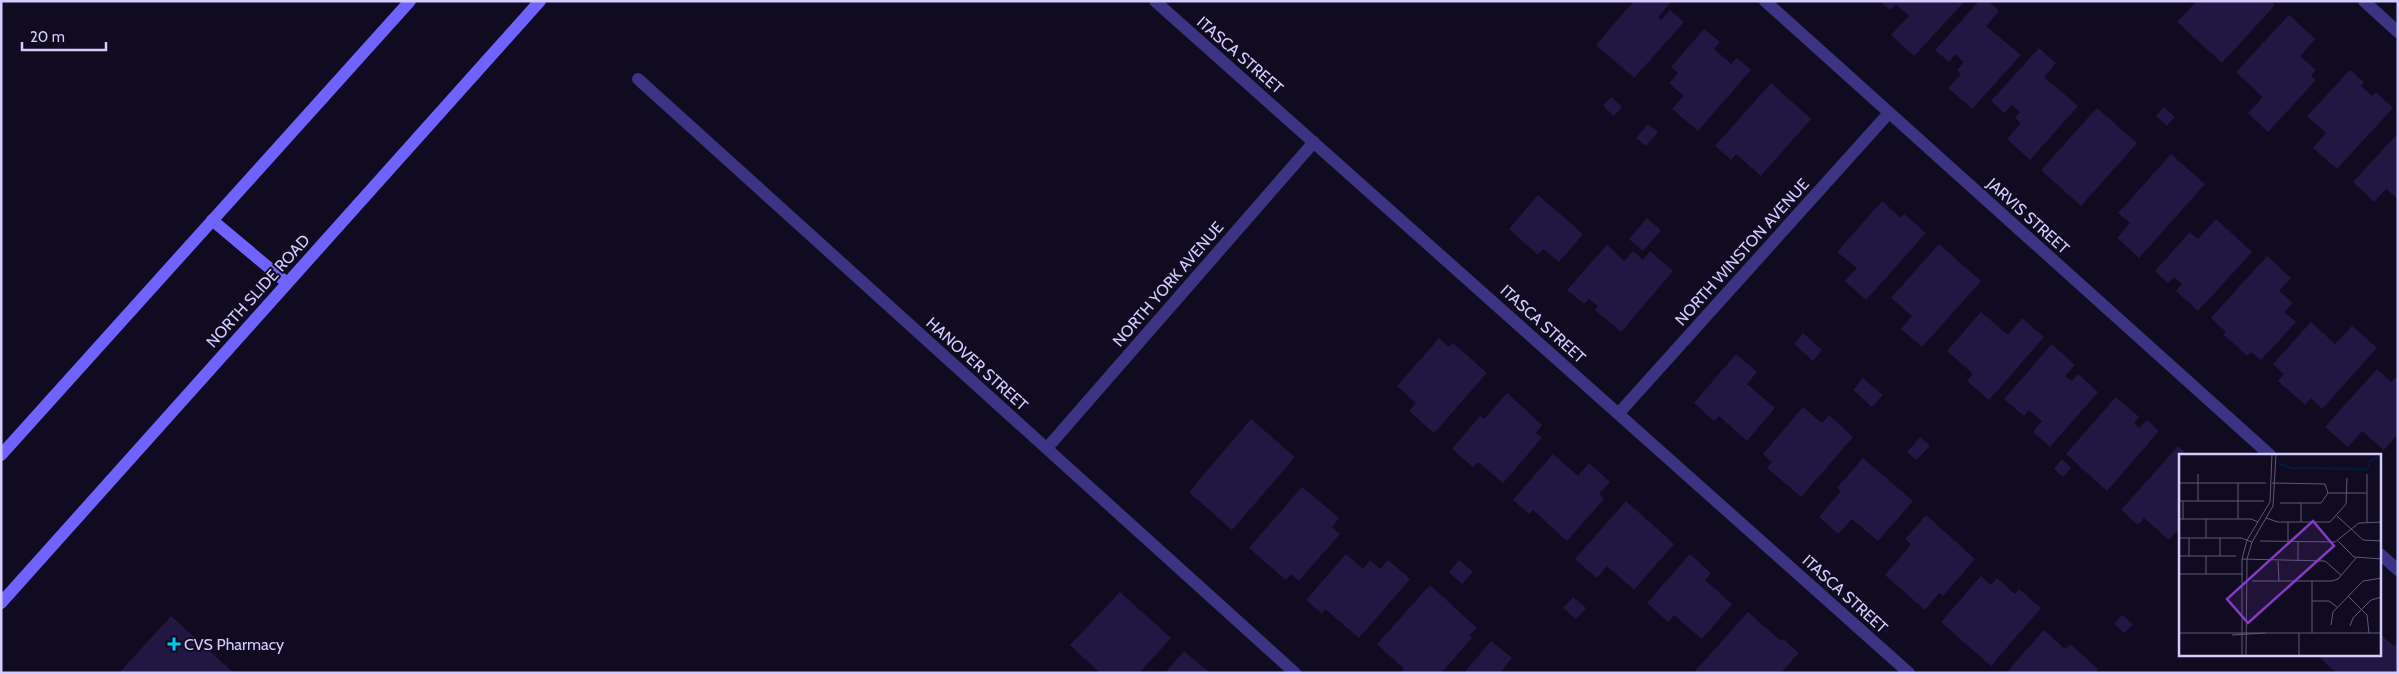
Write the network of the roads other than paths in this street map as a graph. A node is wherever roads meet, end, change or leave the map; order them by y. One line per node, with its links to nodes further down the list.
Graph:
1 (410, 1): 10 (main road)
2 (540, 1): 11 (main road, NORTH SLIDE ROAD)
3 (1154, 1): 9 (street, ITASCA STREET)
4 (1765, 1): 8 (street, JARVIS STREET)
5 (2364, 1): 6 (street)
6 (2398, 32)
7 (638, 79): 13 (street, HANOVER STREET)
8 (1889, 113): 12 (street, NORTH WINSTON AVENUE); 14 (street, JARVIS STREET)
9 (1314, 142): 12 (street, ITASCA STREET); 13 (street, NORTH YORK AVENUE)
10 (212, 220): 11 (main road); 15 (main road)
11 (287, 283): 18 (main road, NORTH SLIDE ROAD)
12 (1619, 413): 20 (street, ITASCA STREET)
13 (1047, 448): 19 (street, HANOVER STREET)
14 (2269, 454)
15 (1, 455)
16 (2382, 556): 17 (street)
17 (2398, 570)
18 (1, 603)
19 (1295, 673)
20 (1909, 673)

